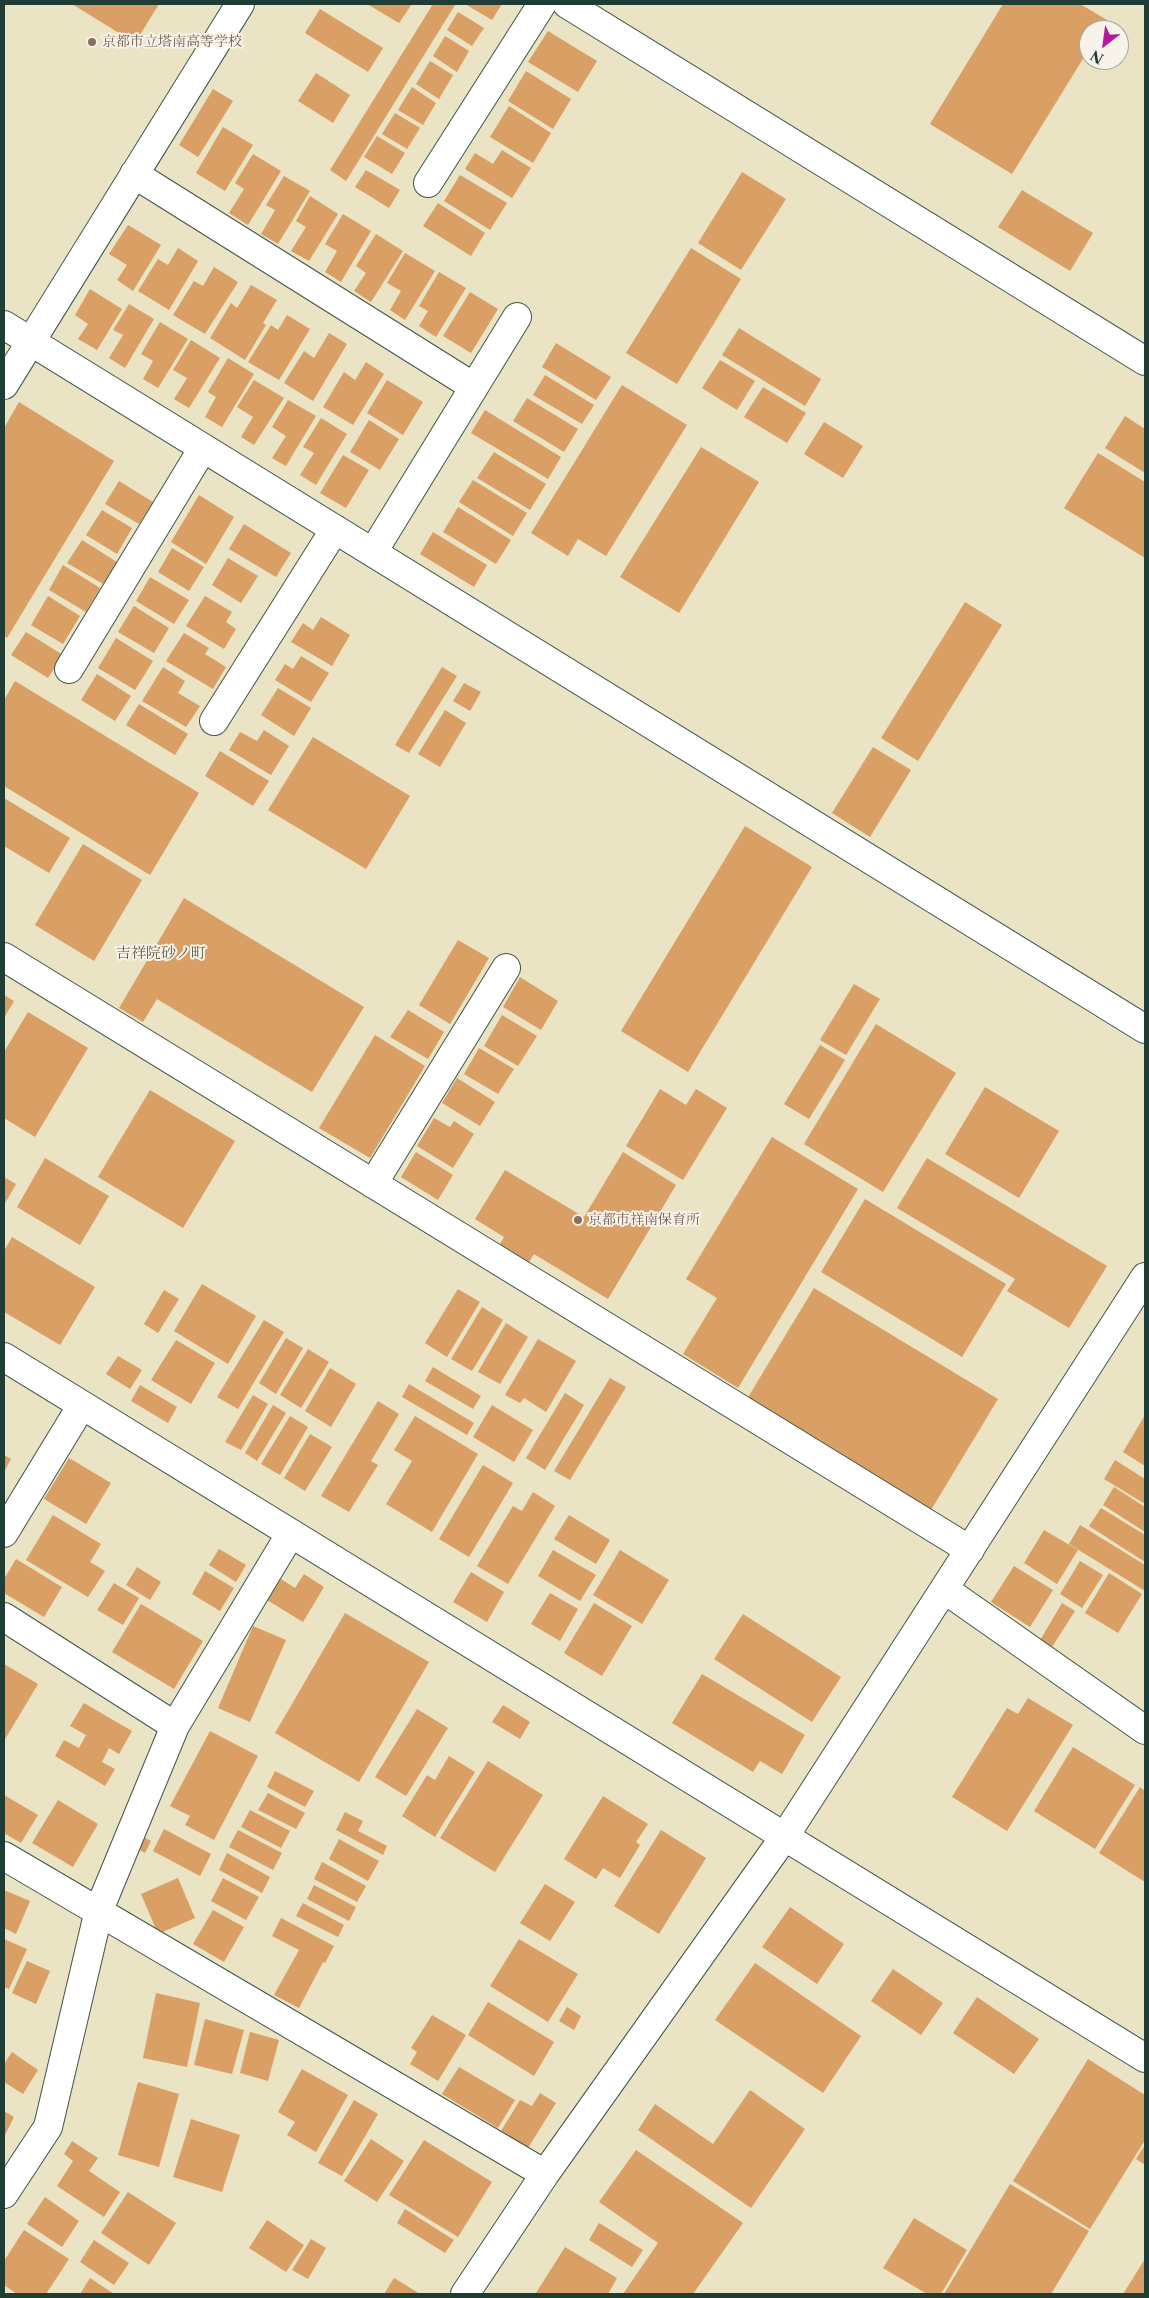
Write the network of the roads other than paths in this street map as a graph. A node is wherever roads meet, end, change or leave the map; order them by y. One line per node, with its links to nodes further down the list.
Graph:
1 (240, 4): 4 (street)
2 (542, 4): 5 (street)
3 (567, 4): 9 (street)
4 (134, 174): 8 (street); 11 (street)
5 (428, 183)
6 (517, 317): 11 (street)
7 (4, 326): 8 (street)
8 (30, 342): 10 (street); 12 (street)
9 (1145, 361)
10 (4, 385)
11 (474, 387): 14 (street)
12 (203, 448): 13 (street); 15 (street)
13 (336, 529): 14 (street); 16 (street)
14 (373, 552): 19 (street)
15 (69, 669)
16 (214, 721)
17 (4, 958): 20 (street)
18 (506, 968): 20 (street)
19 (1145, 1029)
20 (373, 1184): 26 (street)
21 (1145, 1277): 26 (street)
22 (4, 1357): 23 (street)
23 (82, 1405): 24 (street); 25 (street)
24 (4, 1533)
25 (291, 1533): 29 (street); 31 (street)
26 (970, 1550): 27 (street)
27 (944, 1590): 30 (street); 31 (street)
28 (4, 1617): 29 (street)
29 (175, 1726): 33 (street)
30 (1145, 1730)
31 (785, 1836): 34 (street); 35 (street)
32 (4, 1856): 33 (street)
33 (99, 1910): 35 (street); 36 (street)
34 (1145, 2058)
35 (544, 2174): 37 (street)
36 (4, 2194)
37 (464, 2294)

